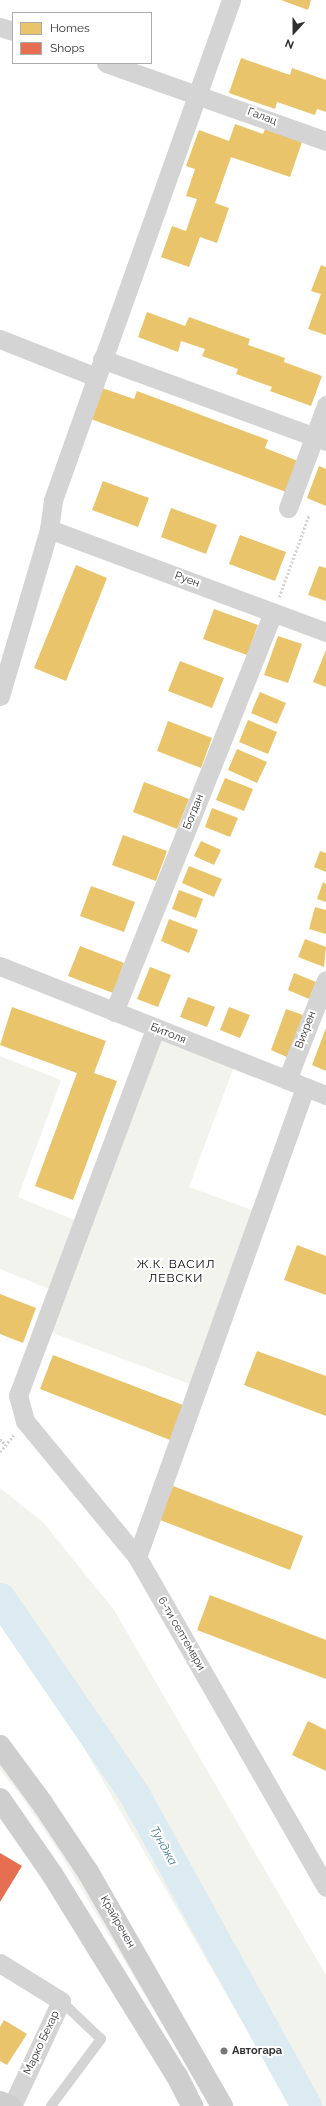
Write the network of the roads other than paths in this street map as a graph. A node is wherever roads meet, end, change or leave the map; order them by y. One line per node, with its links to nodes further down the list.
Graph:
1 (231, 0): 5 (street)
2 (0, 27): 3 (street)
3 (12, 31)
4 (109, 64): 5 (street, Галац)
5 (198, 94): 6 (street, Галац); 8 (street)
6 (326, 141)
7 (0, 339): 9 (street)
8 (102, 359): 9 (street); 11 (street)
9 (96, 377): 13 (street)
10 (326, 404): 11 (street)
11 (320, 439): 12 (street)
12 (288, 508)
13 (49, 529): 14 (street, Руен); 16 (street)
14 (273, 612): 15 (street, Руен); 20 (street, Богдан)
15 (326, 632)
16 (0, 696)
17 (0, 954): 18 (street, Битоля)
18 (5, 968): 20 (street, Битоля)
19 (326, 980): 22 (street, Вихрен)
20 (114, 1012): 21 (street, Битоля)
21 (155, 1029): 22 (street, Битоля); 25 (street, 6-ти септември)
22 (287, 1080): 23 (street, Битоля)
23 (305, 1087): 24 (street, Битоля); 25 (street)
24 (326, 1095)
25 (137, 1557): 28 (street, 6-ти септември)
26 (0, 1746): 35 (street, Крайречен)
27 (0, 1799): 34 (street)
28 (326, 1887)
29 (0, 1964): 30 (street, Марко Бехар)
30 (61, 2001): 32 (street, Марко Бехар); 33 (lane)
31 (0, 2102): 32 (street)
32 (11, 2106)
33 (51, 2106)
34 (192, 2106)
35 (222, 2106)

